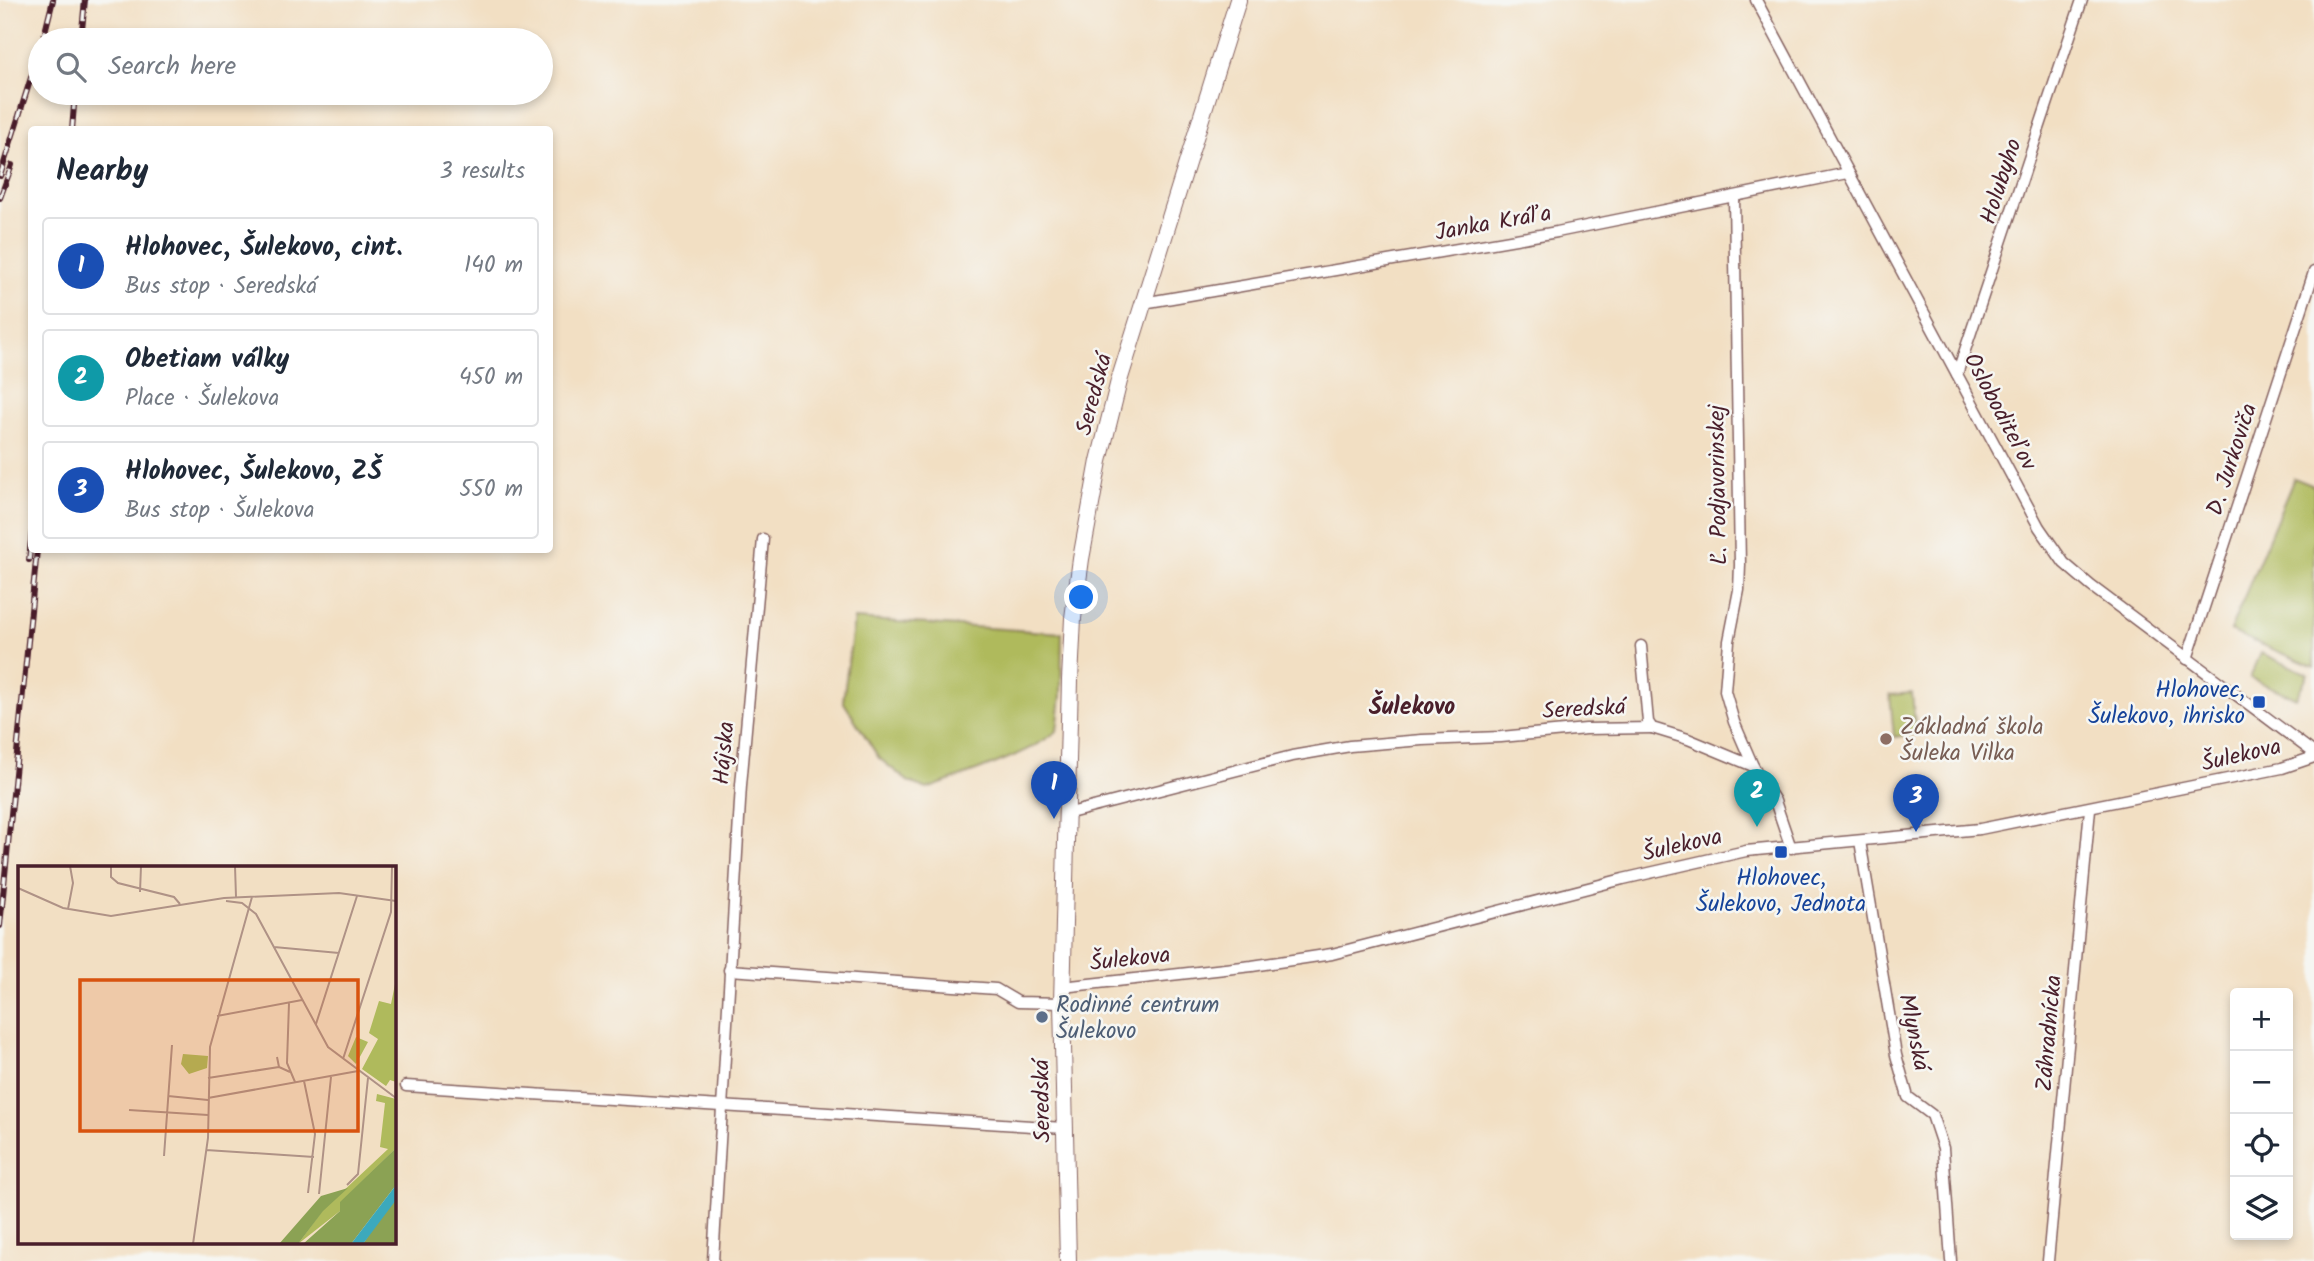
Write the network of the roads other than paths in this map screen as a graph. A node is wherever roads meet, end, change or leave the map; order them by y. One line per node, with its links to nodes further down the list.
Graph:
1 (1238, 0): 7 (street, Seredská)
2 (1756, 0): 4 (street, Osloboditeľov)
3 (2082, 0): 8 (street, Holubyho)
4 (1848, 173): 5 (street, Janka Kráľa); 8 (street, Osloboditeľov)
5 (1734, 197): 7 (street, Janka Kráľa); 14 (street, Ľ. Podjavorinskej)
6 (2314, 272): 11 (street, D. Jurkoviča)
7 (1143, 303): 16 (street, Seredská)
8 (1958, 374): 11 (street, Osloboditeľov)
9 (763, 539): 19 (street, Hájska)
10 (1641, 646): 12 (street)
11 (2188, 659): 13 (street, Osloboditeľov)
12 (1652, 728): 14 (street); 16 (street, Seredská)
13 (2314, 755): 15 (street, Šulekova)
14 (1753, 766): 18 (street, Ľ. Podjavorinskej)
15 (2090, 809): 17 (street, Šulekova); 27 (street, Záhradnícka)
16 (1066, 814): 20 (street, Seredská)
17 (1860, 841): 18 (street, Šulekova); 26 (street, Mlynská)
18 (1791, 848): 20 (street, Šulekova)
19 (729, 970): 20 (street); 22 (street, Hájska)
20 (1062, 995): 23 (street, Seredská)
21 (406, 1086): 22 (street)
22 (722, 1107): 23 (street); 24 (street, Hájska)
23 (1064, 1128): 25 (street, Seredská)
24 (713, 1261)
25 (1068, 1261)
26 (1951, 1261)
27 (2048, 1261)

